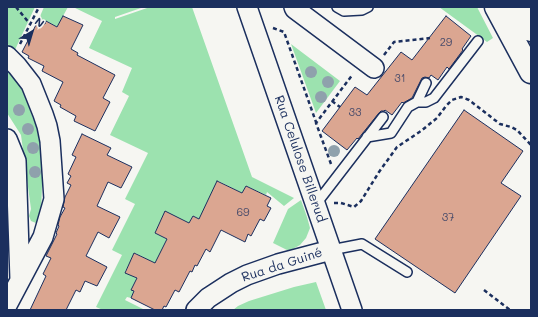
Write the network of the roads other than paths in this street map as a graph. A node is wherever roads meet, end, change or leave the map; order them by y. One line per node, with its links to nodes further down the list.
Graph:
1 (247, 7): 17 (street, Rua Celulose Billerud)
2 (294, 7): 10 (street)
3 (337, 7): 4 (lane)
4 (368, 7)
5 (496, 7): 11 (main road)
6 (520, 7): 7 (main road)
7 (531, 30)
8 (478, 41): 13 (lane)
9 (9, 58): 20 (street)
10 (374, 68)
11 (531, 72)
12 (426, 84): 13 (lane)
13 (417, 102): 15 (lane)
14 (383, 117): 15 (lane)
15 (367, 137): 17 (lane)
16 (7, 139): 20 (street)
17 (316, 204): 18 (street, Rua Celulose Billerud)
18 (331, 250): 19 (lane); 22 (street, Rua da Guiné); 23 (street, Rua Celulose Billerud)
19 (407, 272)
20 (20, 280): 21 (street)
21 (7, 305)
22 (196, 310)
23 (352, 310)

